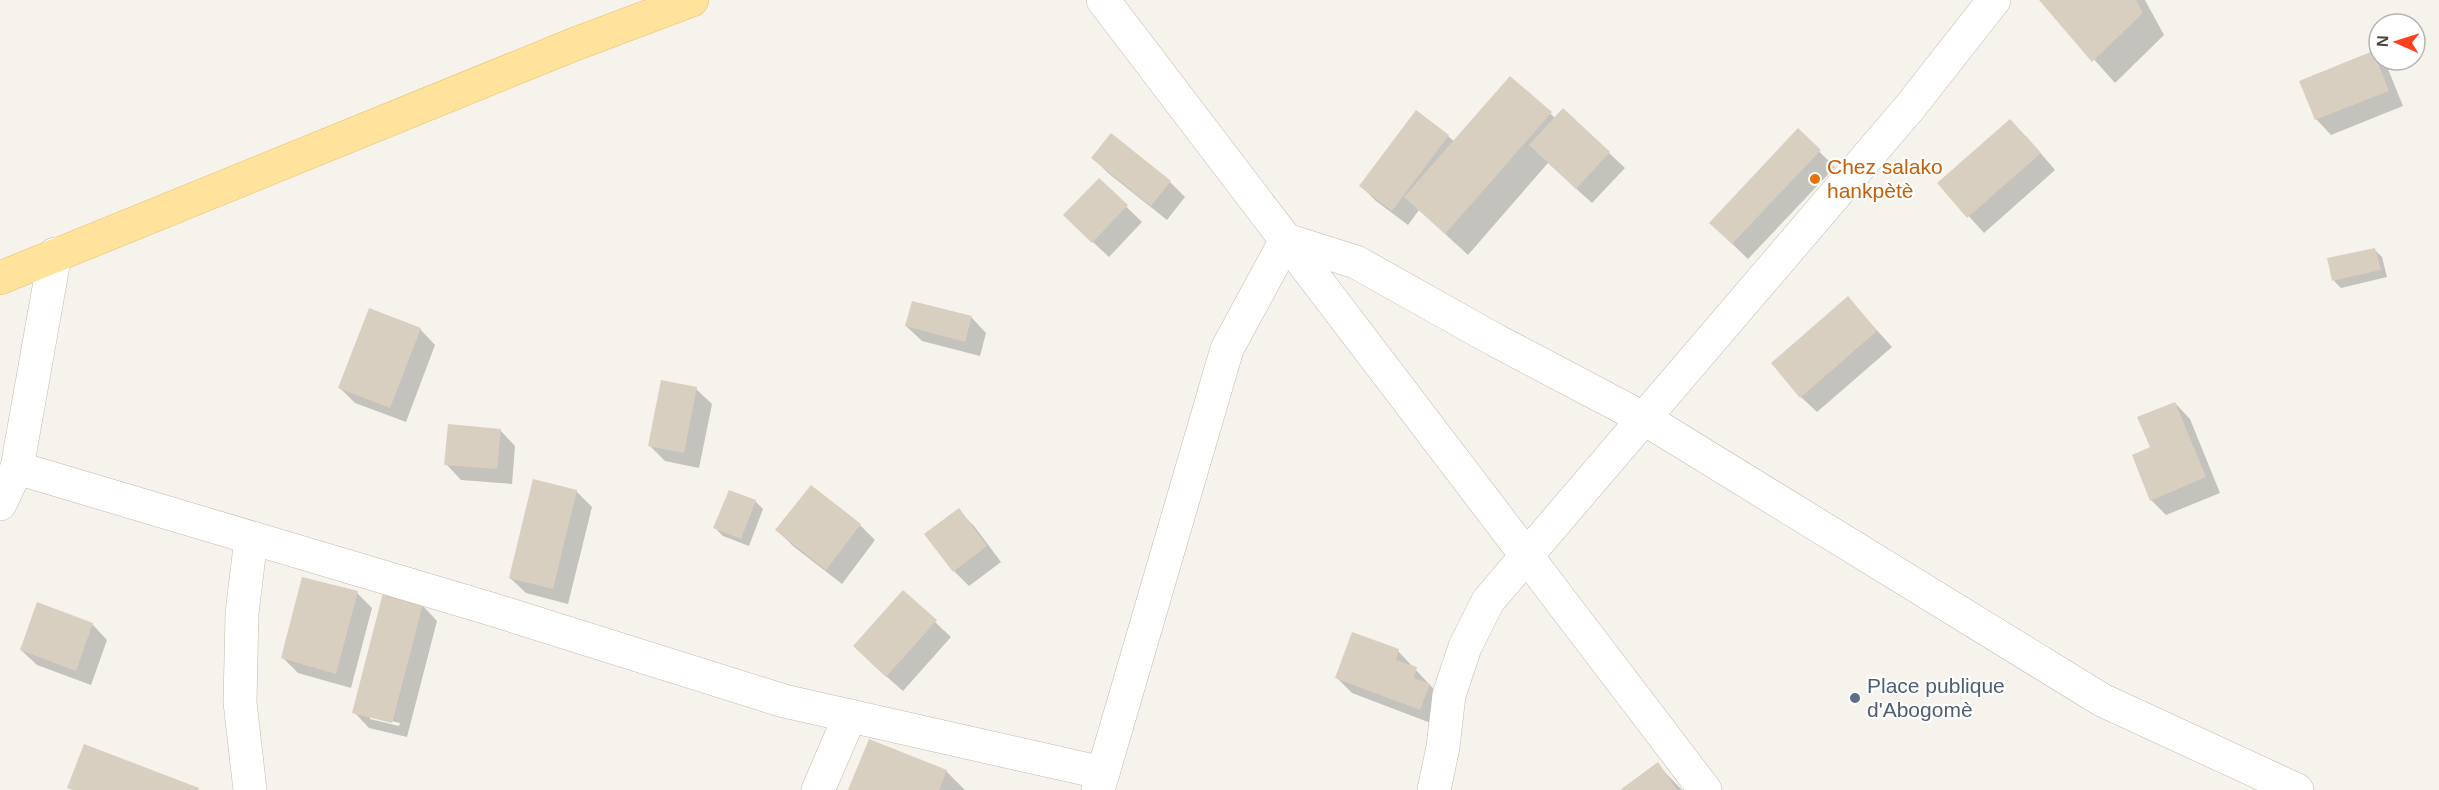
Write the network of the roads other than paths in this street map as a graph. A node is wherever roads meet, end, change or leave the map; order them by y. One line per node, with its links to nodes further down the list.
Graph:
1 (692, 0): 5 (main road)
2 (1103, 0): 4 (street)
3 (1994, 0): 7 (street)
4 (1286, 240): 7 (street); 11 (street); 13 (street)
5 (55, 255): 6 (main road); 8 (street)
6 (0, 278)
7 (1645, 419): 11 (street); 18 (street)
8 (17, 468): 9 (street); 10 (street)
9 (0, 504)
10 (251, 539): 12 (street); 14 (street)
11 (1527, 556): 16 (street); 17 (street)
12 (850, 716): 13 (street); 15 (street)
13 (1100, 781)
14 (250, 790)
15 (818, 790)
16 (1434, 790)
17 (1705, 790)
18 (2297, 790)

